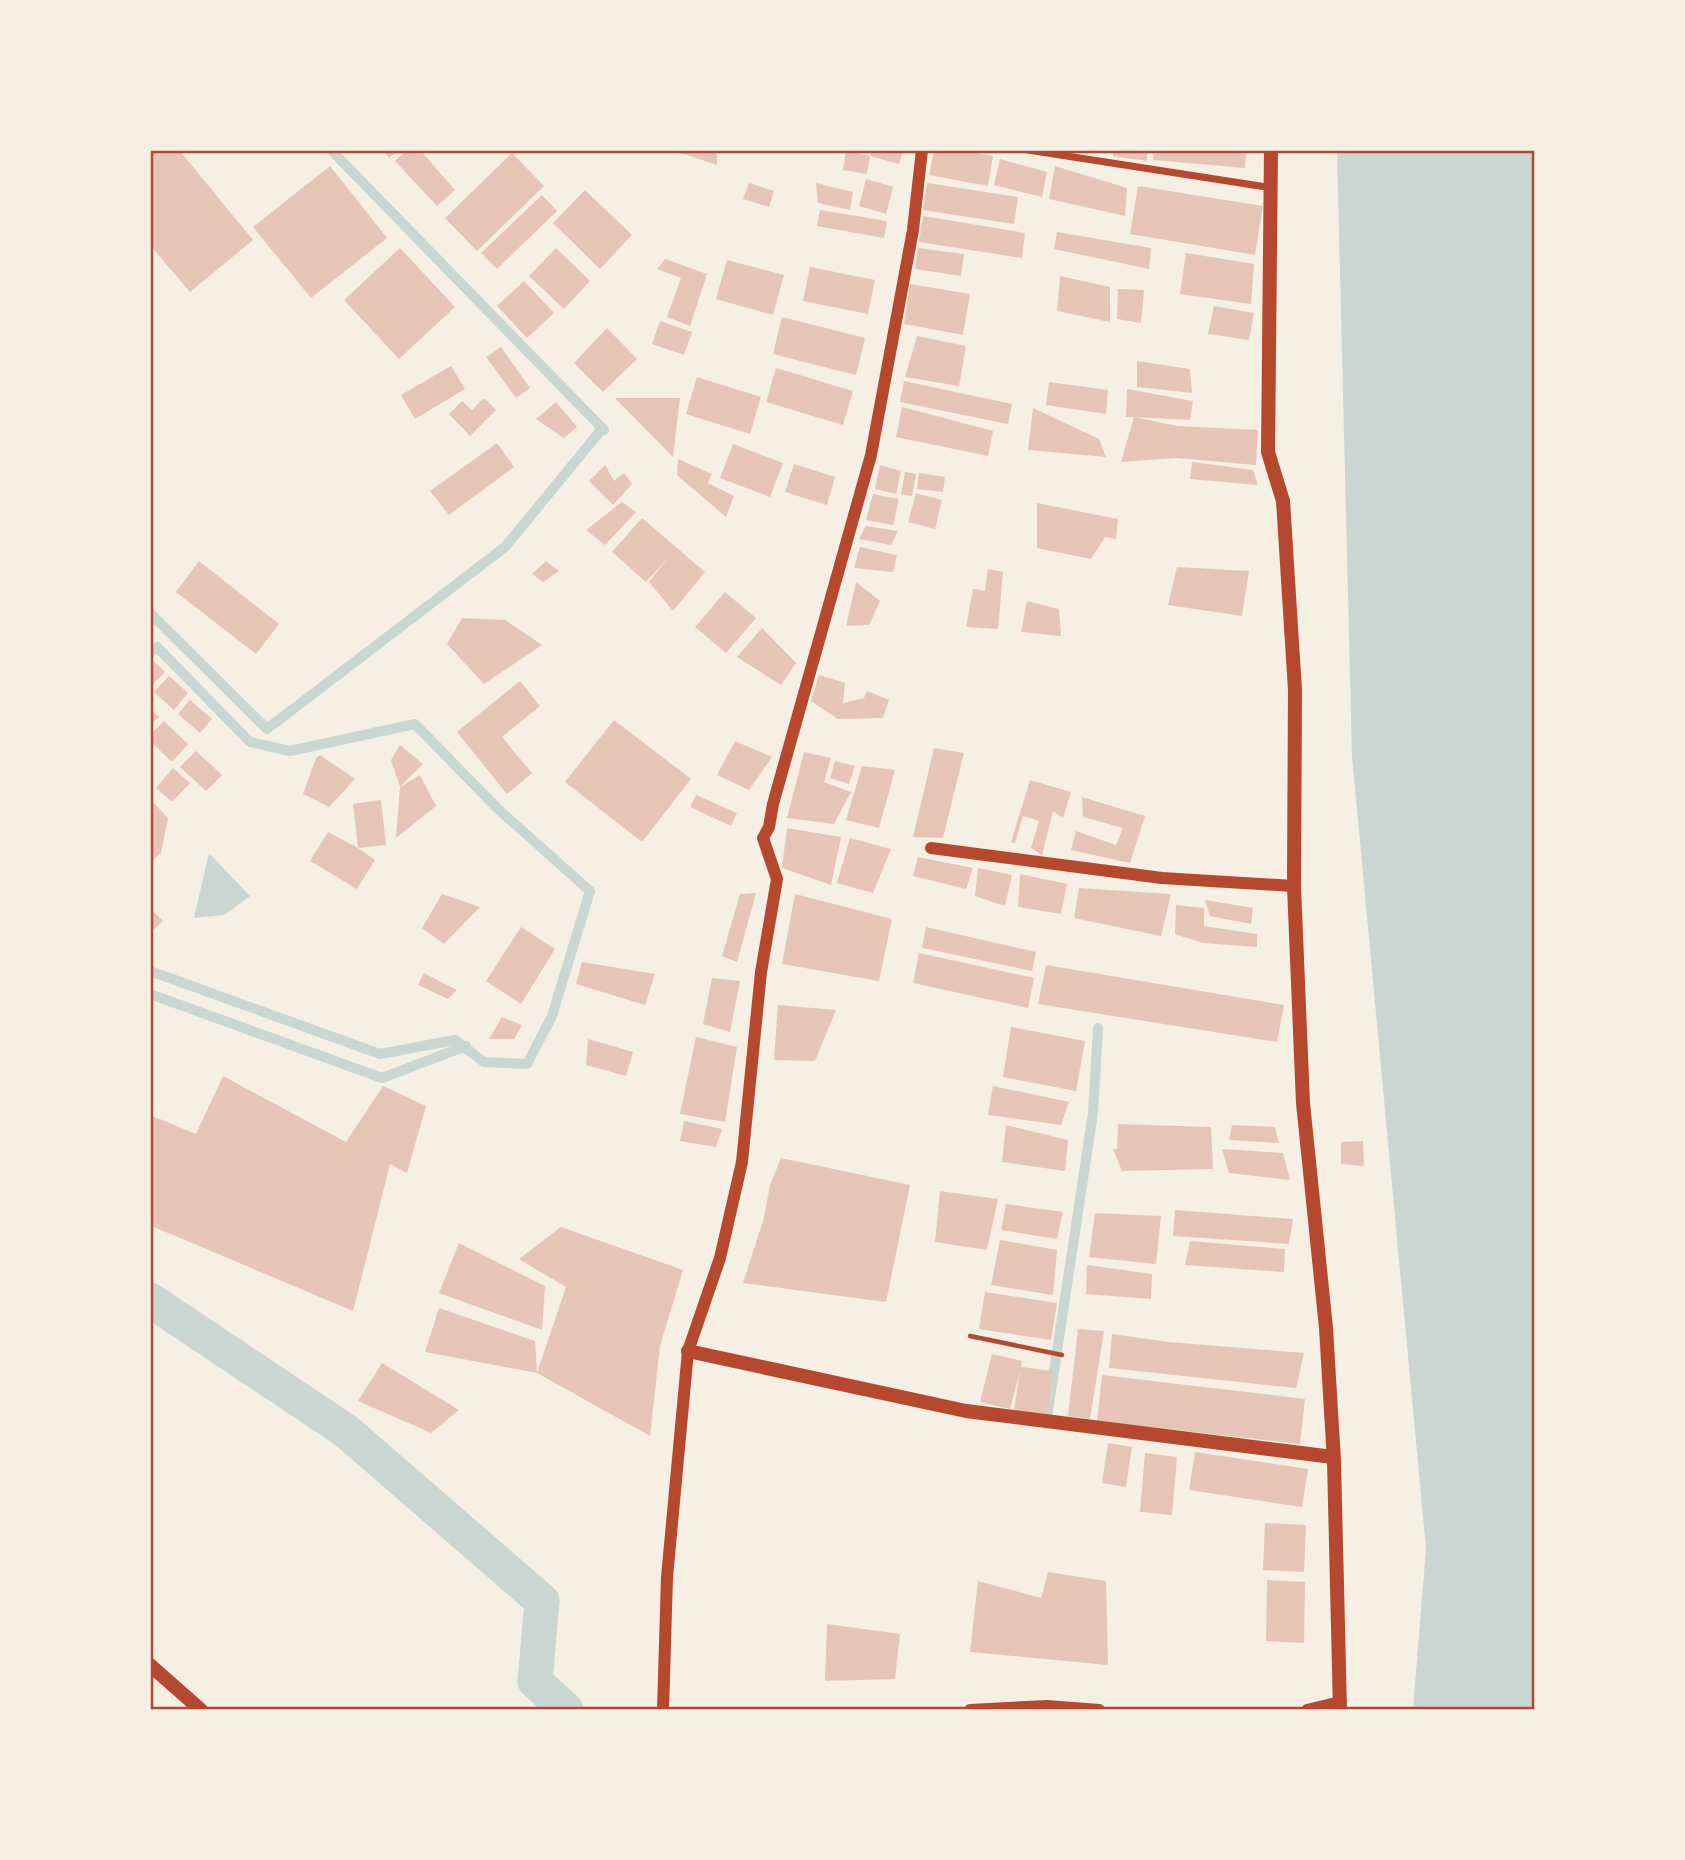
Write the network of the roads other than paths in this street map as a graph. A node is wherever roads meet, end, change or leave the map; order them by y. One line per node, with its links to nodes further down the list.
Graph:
1 (922, 150): 7 (street)
2 (1028, 150): 4 (street)
3 (1271, 150): 4 (main road)
4 (1273, 188): 6 (main road)
5 (931, 848): 6 (street)
6 (1294, 886): 8 (main road)
7 (688, 1351): 8 (main road); 12 (street)
8 (1333, 1457): 10 (main road)
9 (150, 1665): 11 (main road)
10 (1340, 1706): 15 (street)
11 (201, 1710)
12 (663, 1710)
13 (970, 1710): 14 (street)
14 (1099, 1710)
15 (1307, 1710)

